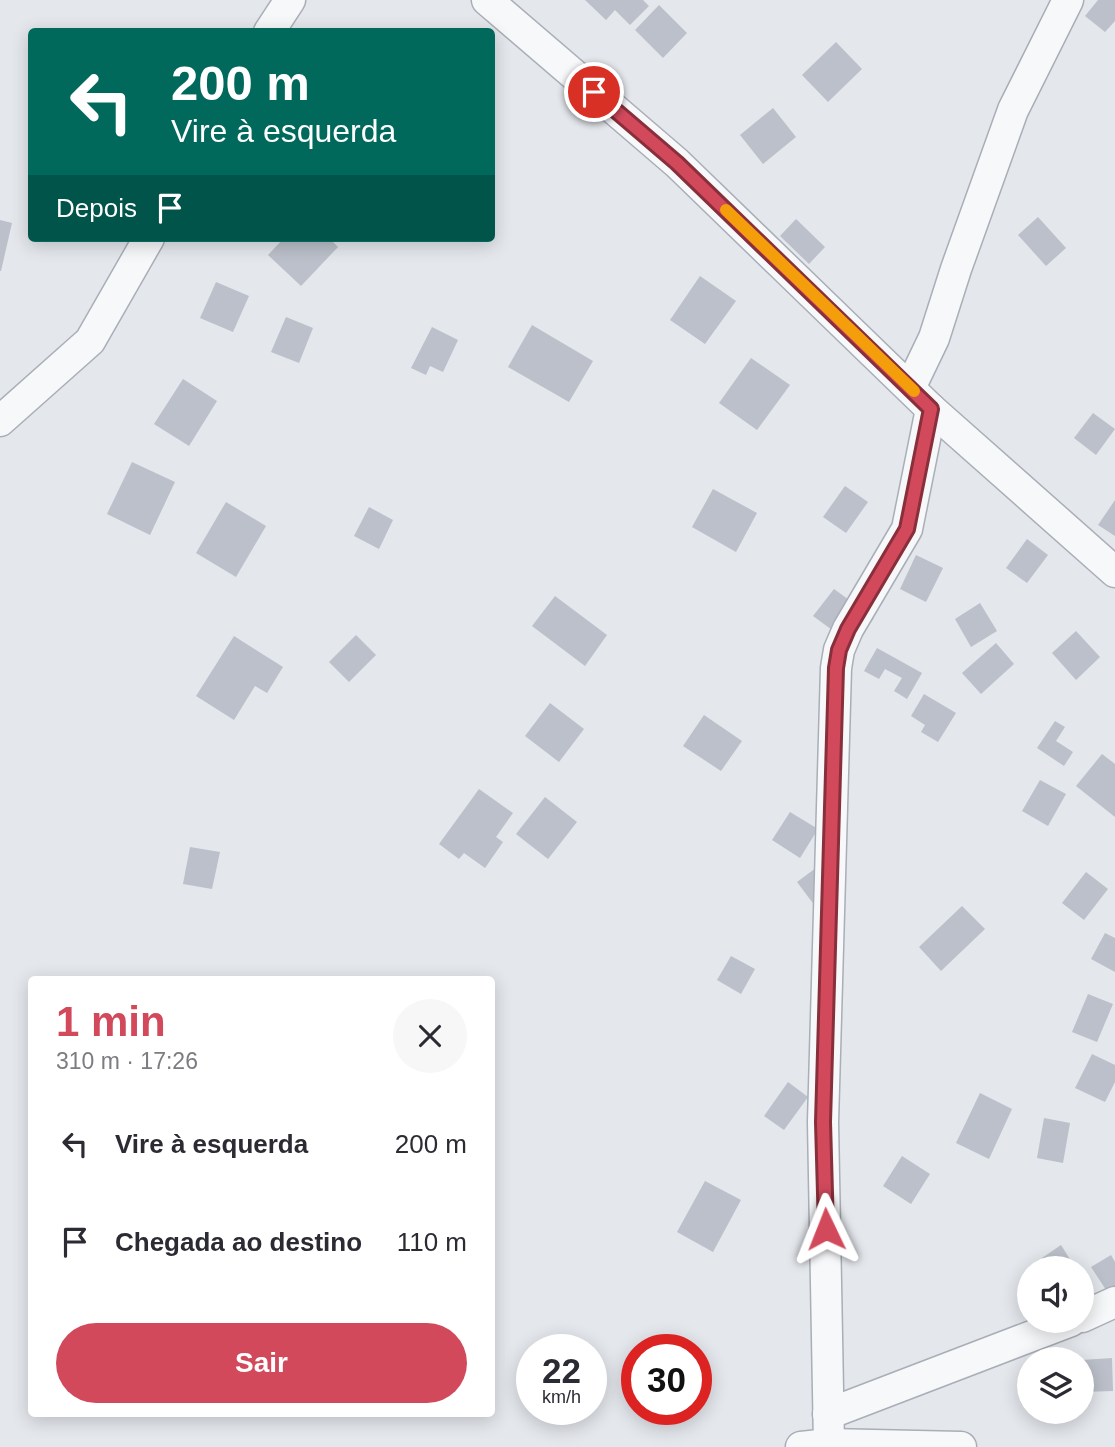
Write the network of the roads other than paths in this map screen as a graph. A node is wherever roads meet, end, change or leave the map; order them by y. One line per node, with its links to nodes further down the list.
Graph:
1 (290, 0): 4 (street)
2 (487, 0): 6 (street)
3 (1068, 0): 6 (street)
4 (272, 28)
5 (147, 242): 8 (street)
6 (910, 388): 7 (street)
7 (931, 409): 9 (street); 13 (street)
8 (0, 421)
9 (1115, 572)
10 (1115, 1302): 11 (street)
11 (1094, 1312)
12 (1040, 1333): 13 (street)
13 (828, 1414): 14 (street)
14 (815, 1446): 15 (street)
15 (961, 1447)

